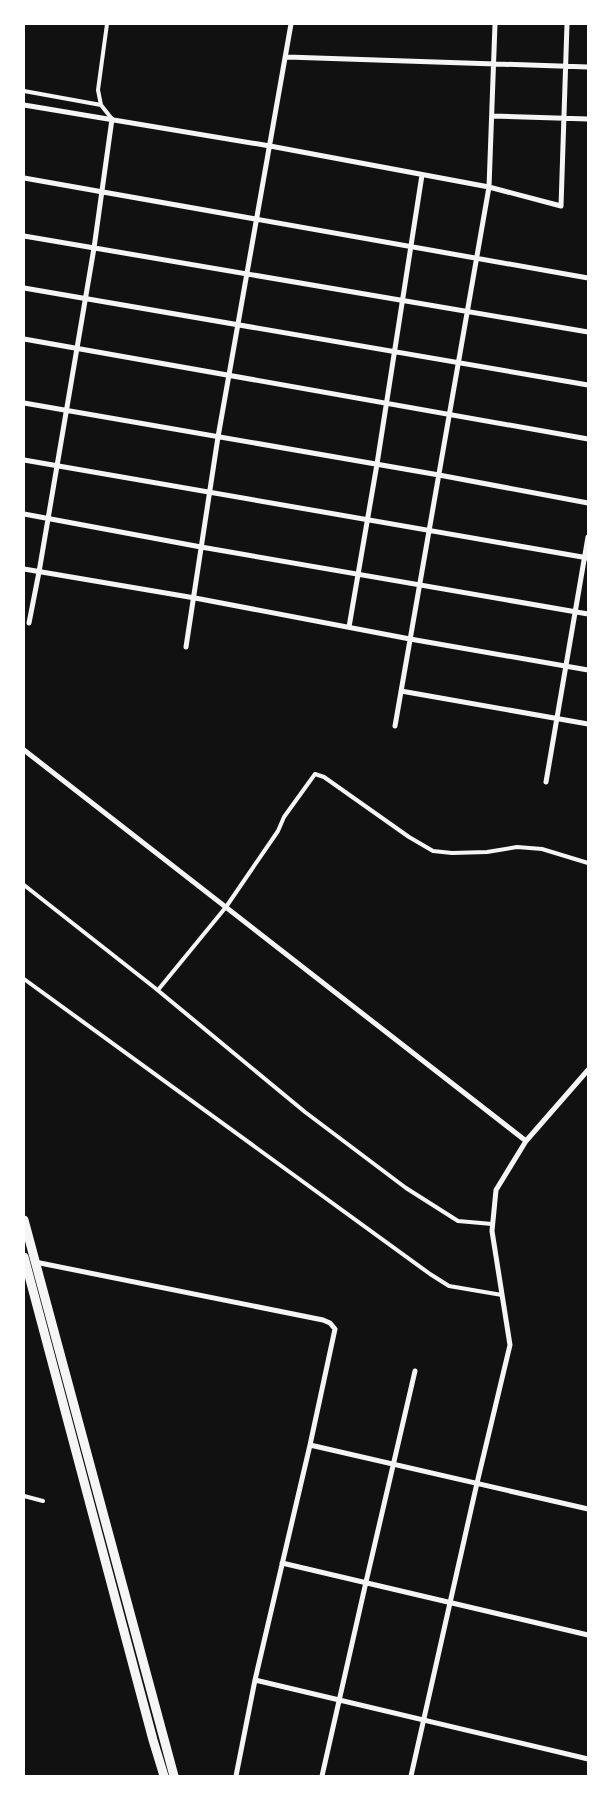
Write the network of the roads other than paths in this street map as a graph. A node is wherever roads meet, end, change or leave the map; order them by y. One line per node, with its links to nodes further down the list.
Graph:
1 (107, 24): 11 (lane)
2 (291, 24): 5 (street)
3 (495, 24): 6 (street)
4 (567, 24): 7 (street)
5 (287, 57): 6 (street); 16 (street)
6 (494, 65): 7 (street); 12 (street)
7 (565, 66): 8 (street); 13 (street)
8 (588, 67)
9 (24, 92): 11 (lane)
10 (24, 105): 14 (street)
11 (101, 105): 14 (lane)
12 (492, 116): 13 (street); 19 (street)
13 (565, 118): 15 (street); 19 (street)
14 (112, 119): 16 (street); 20 (street)
15 (588, 119)
16 (270, 146): 17 (street); 21 (street)
17 (422, 175): 19 (street); 23 (street)
18 (24, 178): 20 (street)
19 (489, 187): 25 (street)
20 (102, 192): 21 (street); 24 (street)
21 (257, 219): 23 (street); 26 (street)
22 (24, 236): 24 (street)
23 (410, 246): 25 (street); 30 (street)
24 (94, 248): 26 (street); 29 (street)
25 (477, 258): 27 (street); 31 (street)
26 (248, 274): 30 (street); 32 (street)
27 (588, 278)
28 (24, 288): 29 (street)
29 (85, 298): 32 (street); 35 (street)
30 (401, 300): 31 (street); 36 (street)
31 (468, 311): 33 (street); 37 (street)
32 (238, 325): 36 (street); 38 (street)
33 (588, 332)
34 (24, 339): 35 (street)
35 (77, 349): 38 (street); 42 (street)
36 (394, 351): 37 (street); 41 (street)
37 (459, 362): 39 (street); 43 (street)
38 (229, 376): 41 (street); 44 (street)
39 (588, 384)
40 (24, 403): 42 (street)
41 (386, 403): 43 (street); 47 (street)
42 (66, 410): 44 (street); 48 (street)
43 (450, 415): 45 (street); 49 (street)
44 (218, 437): 47 (street); 50 (street)
45 (588, 439)
46 (24, 460): 48 (street)
47 (377, 464): 49 (street); 54 (street)
48 (57, 466): 50 (street); 53 (street)
49 (439, 475): 51 (street); 55 (street)
50 (210, 492): 54 (street); 57 (street)
51 (588, 503)
52 (24, 514): 53 (street)
53 (48, 518): 57 (street); 60 (street)
54 (368, 520): 55 (street); 61 (street)
55 (429, 531): 58 (street); 62 (street)
56 (588, 537): 58 (street)
57 (201, 547): 61 (street); 63 (street)
58 (586, 558): 64 (street)
59 (24, 569): 60 (street)
60 (39, 572): 63 (street); 66 (street)
61 (359, 574): 62 (street); 67 (street)
62 (420, 584): 64 (street); 68 (street)
63 (194, 598): 67 (street); 69 (street)
64 (575, 612): 65 (street); 70 (street)
65 (588, 614)
66 (29, 623)
67 (349, 627): 68 (street)
68 (410, 639): 70 (street); 72 (street)
69 (186, 647)
70 (566, 666): 71 (street); 73 (street)
71 (588, 670)
72 (401, 692): 73 (street); 75 (street)
73 (557, 719): 74 (street); 77 (street)
74 (588, 724)
75 (395, 726)
76 (24, 750): 80 (street)
77 (546, 782)
78 (588, 862): 80 (lane)
79 (24, 885): 82 (lane)
80 (226, 907): 82 (lane); 84 (street)
81 (24, 979): 89 (lane)
82 (158, 990): 86 (lane)
83 (588, 1070): 84 (street)
84 (526, 1140): 86 (street)
85 (24, 1220): 88 (street)
86 (492, 1224): 89 (street)
87 (24, 1258): 88 (street); 105 (street)
88 (35, 1262): 91 (street); 106 (street)
89 (502, 1294): 93 (street)
90 (415, 1371): 92 (street)
91 (310, 1445): 92 (street); 97 (street)
92 (394, 1464): 93 (street); 98 (street)
93 (477, 1483): 96 (street); 99 (street)
94 (24, 1496): 95 (lane)
95 (43, 1501)
96 (588, 1509)
97 (282, 1563): 98 (street); 101 (street)
98 (366, 1582): 99 (street); 102 (street)
99 (451, 1602): 100 (street); 103 (street)
100 (588, 1634)
101 (255, 1680): 102 (street); 107 (street)
102 (340, 1700): 103 (street); 108 (street)
103 (424, 1720): 104 (street); 109 (street)
104 (588, 1759)
105 (164, 1776)
106 (174, 1776)
107 (236, 1776)
108 (322, 1776)
109 (412, 1776)

